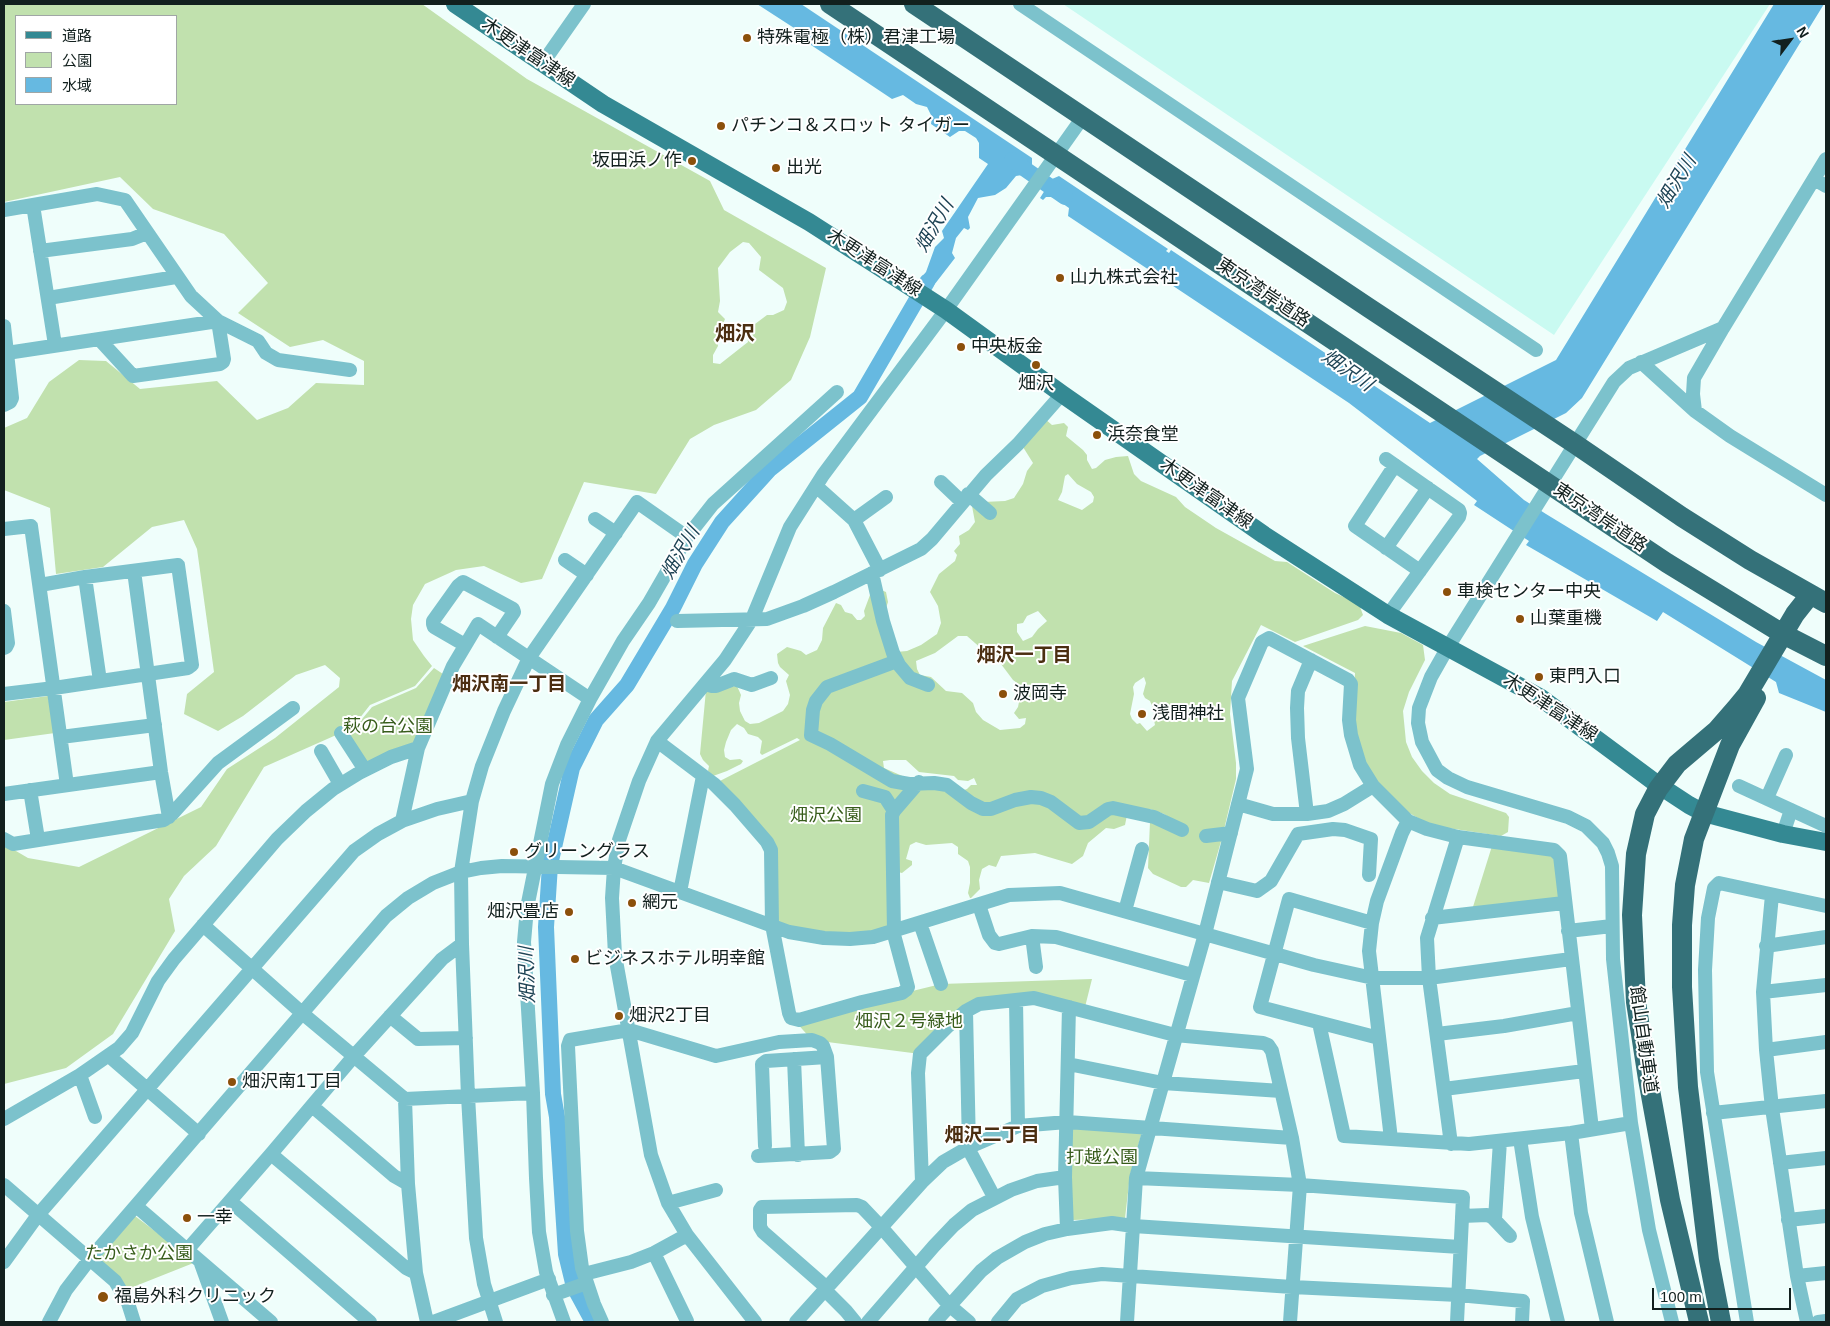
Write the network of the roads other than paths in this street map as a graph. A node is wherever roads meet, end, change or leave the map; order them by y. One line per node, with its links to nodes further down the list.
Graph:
1 (455, 4): 6 (main road, 木更津富津線)
2 (584, 4): 6 (street)
3 (830, 4): 8 (highway, 東京湾岸道路)
4 (914, 4): 7 (highway)
5 (1020, 4): 23 (street)
6 (542, 64): 17 (main road, 木更津富津線)
7 (1083, 117): 8 (street); 31 (highway)
8 (1053, 159): 17 (street); 33 (highway, 東京湾岸道路)
9 (1826, 159): 10 (street)
10 (1820, 182): 20 (street)
11 (33, 205): 12 (street); 13 (street); 14 (street)
12 (4, 210)
13 (147, 233): 14 (street); 15 (street)
14 (40, 251): 16 (street)
15 (176, 277): 16 (street); 18 (street)
16 (48, 298): 22 (street)
17 (946, 310): 28 (main road, 木更津富津線); 34 (street)
18 (218, 321): 21 (street); 21 (street); 26 (street)
19 (4, 326): 24 (street)
20 (1723, 328): 25 (street); 30 (street)
21 (99, 339): 22 (street)
22 (55, 345): 24 (street)
23 (1536, 350)
24 (7, 353): 29 (street)
25 (1641, 362): 30 (street); 31 (street)
26 (350, 370)
27 (837, 392): 44 (street)
28 (1062, 394): 38 (street); 55 (main road, 木更津富津線)
29 (4, 405)
30 (1695, 411): 36 (street)
31 (1575, 444): 33 (street); 53 (highway)
32 (941, 482): 38 (street)
33 (1550, 485): 59 (highway, 東京湾岸道路); 61 (street)
34 (816, 486): 41 (street); 56 (street)
35 (1428, 488): 45 (street); 45 (street); 48 (street)
36 (1826, 495)
37 (886, 498): 41 (street)
38 (965, 498): 39 (street); 49 (street)
39 (990, 513)
40 (595, 519): 43 (street)
41 (854, 520): 49 (street)
42 (4, 530): 52 (street)
43 (616, 533): 44 (street); 50 (street)
44 (687, 537): 75 (street)
45 (1386, 548): 48 (street)
46 (565, 560): 50 (street)
47 (134, 571): 51 (street); 67 (street); 67 (street)
48 (1420, 571): 55 (street)
49 (876, 572): 56 (street); 66 (street)
50 (587, 575): 64 (street)
51 (85, 577): 52 (street); 69 (street)
52 (40, 585): 73 (street)
53 (1818, 599): 59 (highway)
54 (4, 611): 62 (street)
55 (1388, 615): 61 (main road, 木更津富津線)
56 (752, 619): 57 (street); 70 (street)
57 (677, 621)
58 (498, 637): 60 (street); 60 (street); 64 (street)
59 (1782, 644): 63 (highway, 東京湾岸道路); 71 (highway)
60 (465, 645): 81 (street)
61 (1448, 647): 107 (main road, 木更津富津線); 130 (street)
62 (4, 648)
63 (1826, 656)
64 (529, 658): 75 (street); 96 (street)
65 (1311, 660): 90 (street); 97 (street); 100 (street)
66 (897, 661): 72 (street); 87 (street)
67 (148, 674): 69 (street); 77 (street)
68 (771, 678): 70 (street)
69 (100, 681): 73 (street)
70 (705, 684): 80 (street)
71 (1758, 684): 266 (highway, 館山自動車道); 267 (highway)
72 (928, 685)
73 (54, 688): 74 (street); 79 (street)
74 (4, 694)
75 (590, 699): 114 (street)
76 (292, 708): 101 (street)
77 (155, 724): 79 (street); 85 (street)
78 (341, 733): 84 (street)
79 (61, 737): 89 (street)
80 (657, 741): 86 (street); 115 (street)
81 (418, 748): 84 (street); 102 (street)
82 (322, 751): 88 (street)
83 (1786, 756): 95 (street)
84 (364, 770): 88 (street)
85 (161, 772): 89 (street); 101 (street)
86 (703, 776): 119 (street); 129 (street)
87 (919, 782): 99 (street); 105 (street)
88 (340, 784): 128 (street)
89 (67, 785): 92 (street)
90 (1373, 786): 100 (street); 103 (street)
91 (1739, 786): 95 (street)
92 (30, 790): 94 (street); 111 (street)
93 (863, 790): 99 (street)
94 (4, 794)
95 (1767, 798): 98 (street)
96 (472, 801): 102 (street); 116 (street)
97 (1238, 804): 100 (street); 106 (street)
98 (1791, 810): 104 (street); 107 (street)
99 (894, 811): 131 (street)
100 (1308, 814)
101 (169, 817): 111 (street)
102 (402, 821): 141 (street)
103 (1408, 821): 109 (street); 126 (street)
104 (1826, 826)
105 (1182, 830)
106 (1231, 833): 108 (street); 118 (street)
107 (1782, 834): 112 (main road, 木更津富津線)
108 (1206, 836)
109 (1458, 837): 121 (street); 125 (street)
110 (4, 839): 111 (street)
111 (38, 839)
112 (1826, 842)
113 (1142, 849): 124 (street)
114 (536, 866): 115 (street); 116 (street); 173 (street)
115 (614, 868): 119 (street); 155 (street)
116 (461, 872): 136 (street); 151 (street)
117 (1369, 875): 118 (street)
118 (1218, 882): 133 (street)
119 (680, 892): 129 (street)
120 (1772, 895): 123 (street); 137 (street); 179 (street)
121 (1564, 903): 125 (street); 132 (street)
122 (979, 905): 124 (street); 127 (street); 134 (street)
123 (1826, 906)
124 (1125, 911): 133 (street)
125 (1432, 918): 144 (street)
126 (1372, 922): 138 (street); 143 (street)
127 (920, 923): 131 (street); 145 (street)
128 (203, 925): 141 (street); 162 (street)
129 (772, 925): 131 (street); 131 (street)
130 (1612, 926): 132 (street); 183 (street)
131 (894, 931)
132 (1568, 931): 139 (street)
133 (1205, 934): 138 (street); 142 (street)
134 (1032, 936): 140 (street); 142 (street)
135 (1826, 937): 137 (street)
136 (462, 944): 153 (street); 158 (street)
137 (1766, 946): 147 (street)
138 (1274, 952): 143 (street); 154 (street)
139 (1571, 959): 144 (street); 152 (street)
140 (1036, 967)
141 (252, 968): 151 (street); 170 (street)
142 (1192, 975): 157 (street)
143 (1372, 978): 144 (street); 159 (street)
144 (1429, 978): 156 (street)
145 (941, 984)
146 (1826, 985): 147 (street)
147 (1763, 992): 161 (street)
148 (1016, 1000): 149 (street); 150 (street); 184 (street)
149 (1069, 1007): 157 (street); 166 (street)
150 (966, 1011): 194 (street); 201 (street)
151 (302, 1013): 163 (street); 188 (street)
152 (1578, 1013): 156 (street); 167 (street)
153 (390, 1016): 158 (street); 163 (street)
154 (1319, 1023): 159 (street); 190 (street)
155 (629, 1030): 164 (street); 208 (street); 232 (street)
156 (1437, 1034): 171 (street)
157 (1175, 1035): 169 (street); 172 (street)
158 (466, 1038): 174 (street)
159 (1379, 1038): 190 (street)
160 (1826, 1042): 161 (street)
161 (1766, 1050): 178 (street)
162 (109, 1056): 168 (street); 170 (street)
163 (354, 1056): 175 (street); 177 (street)
164 (827, 1057): 165 (street); 196 (street)
165 (794, 1059): 196 (street); 196 (street)
166 (1068, 1064): 169 (street); 182 (street)
167 (1584, 1071): 171 (street); 186 (street)
168 (80, 1075): 180 (street); 181 (street)
169 (1163, 1083): 172 (street); 185 (street)
170 (147, 1090): 188 (street); 210 (street)
171 (1444, 1090): 193 (street)
172 (1281, 1091): 189 (street)
173 (533, 1093): 174 (street); 233 (street)
174 (468, 1096): 175 (street); 238 (street)
175 (405, 1099): 202 (street)
176 (1826, 1101): 178 (street)
177 (312, 1106): 195 (street); 202 (street)
178 (1772, 1108): 179 (street); 198 (street)
179 (1713, 1113): 268 (street)
180 (95, 1117)
181 (4, 1119)
182 (1067, 1122): 184 (street); 185 (street); 199 (street)
183 (1631, 1123): 186 (street); 265 (street)
184 (1018, 1126): 194 (street)
185 (1150, 1129): 189 (street); 200 (street)
186 (1592, 1129): 187 (street)
187 (1571, 1133): 191 (street); 264 (street)
188 (199, 1134): 209 (street)
189 (1292, 1138): 203 (street)
190 (1391, 1139): 193 (street)
191 (1520, 1139): 192 (street); 263 (street)
192 (1500, 1141): 193 (street); 213 (street)
193 (1452, 1144)
194 (968, 1147): 201 (street); 206 (street)
195 (271, 1154): 207 (street); 228 (street)
196 (798, 1155)
197 (1826, 1158): 198 (street)
198 (1780, 1164): 214 (street)
199 (1066, 1177): 206 (street); 217 (street)
200 (1136, 1178): 203 (street); 215 (street)
201 (922, 1182): 216 (street)
202 (408, 1184): 228 (street)
203 (1300, 1185): 211 (street); 219 (street)
204 (4, 1186): 210 (street)
205 (716, 1190): 208 (street)
206 (994, 1197): 227 (street)
207 (230, 1201): 222 (street); 246 (street)
208 (668, 1203): 218 (street)
209 (136, 1206): 222 (street); 224 (street)
210 (38, 1215): 224 (street); 226 (street)
211 (1462, 1216): 213 (street); 221 (street)
212 (1826, 1216): 214 (street)
213 (1495, 1219): 220 (street)
214 (1788, 1220): 230 (street)
215 (1133, 1226): 217 (street); 219 (street); 231 (street)
216 (882, 1228): 227 (street); 235 (street); 235 (street)
217 (1066, 1229): 239 (street)
218 (686, 1235): 223 (street); 252 (street)
219 (1295, 1236): 221 (street); 234 (street)
220 (1510, 1236)
221 (1460, 1247): 237 (street)
222 (188, 1249): 225 (street)
223 (654, 1252): 232 (street); 240 (street)
224 (88, 1260): 242 (street); 243 (street)
225 (200, 1260): 244 (street); 245 (street)
226 (4, 1262)
227 (916, 1267): 239 (street); 255 (street)
228 (416, 1273): 247 (street)
229 (1826, 1273): 230 (street)
230 (1797, 1276): 269 (street)
231 (1130, 1277): 234 (street); 258 (street); 259 (street)
232 (585, 1278): 236 (street); 251 (street)
233 (548, 1279): 236 (street); 238 (street)
234 (1292, 1287): 237 (street); 260 (street)
235 (826, 1289): 253 (street); 254 (street)
236 (553, 1295): 250 (street)
237 (1458, 1295): 261 (street); 262 (street)
238 (489, 1303): 248 (street); 249 (street)
239 (949, 1305): 256 (street); 257 (street)
240 (687, 1321)
241 (1826, 1321): 270 (street)
242 (49, 1322)
243 (134, 1322)
244 (222, 1322)
245 (271, 1322)
246 (370, 1322)
247 (427, 1322)
248 (433, 1322)
249 (496, 1322)
250 (564, 1322)
251 (602, 1322)
252 (755, 1322)
253 (796, 1322)
254 (855, 1322)
255 (868, 1322)
256 (935, 1322)
257 (969, 1322)
258 (998, 1322)
259 (1127, 1322)
260 (1290, 1322)
261 (1457, 1322)
262 (1522, 1322)
263 (1558, 1322)
264 (1608, 1322)
265 (1672, 1322)
266 (1699, 1322)
267 (1721, 1322)
268 (1747, 1322)
269 (1807, 1322)
270 (1818, 1322)

